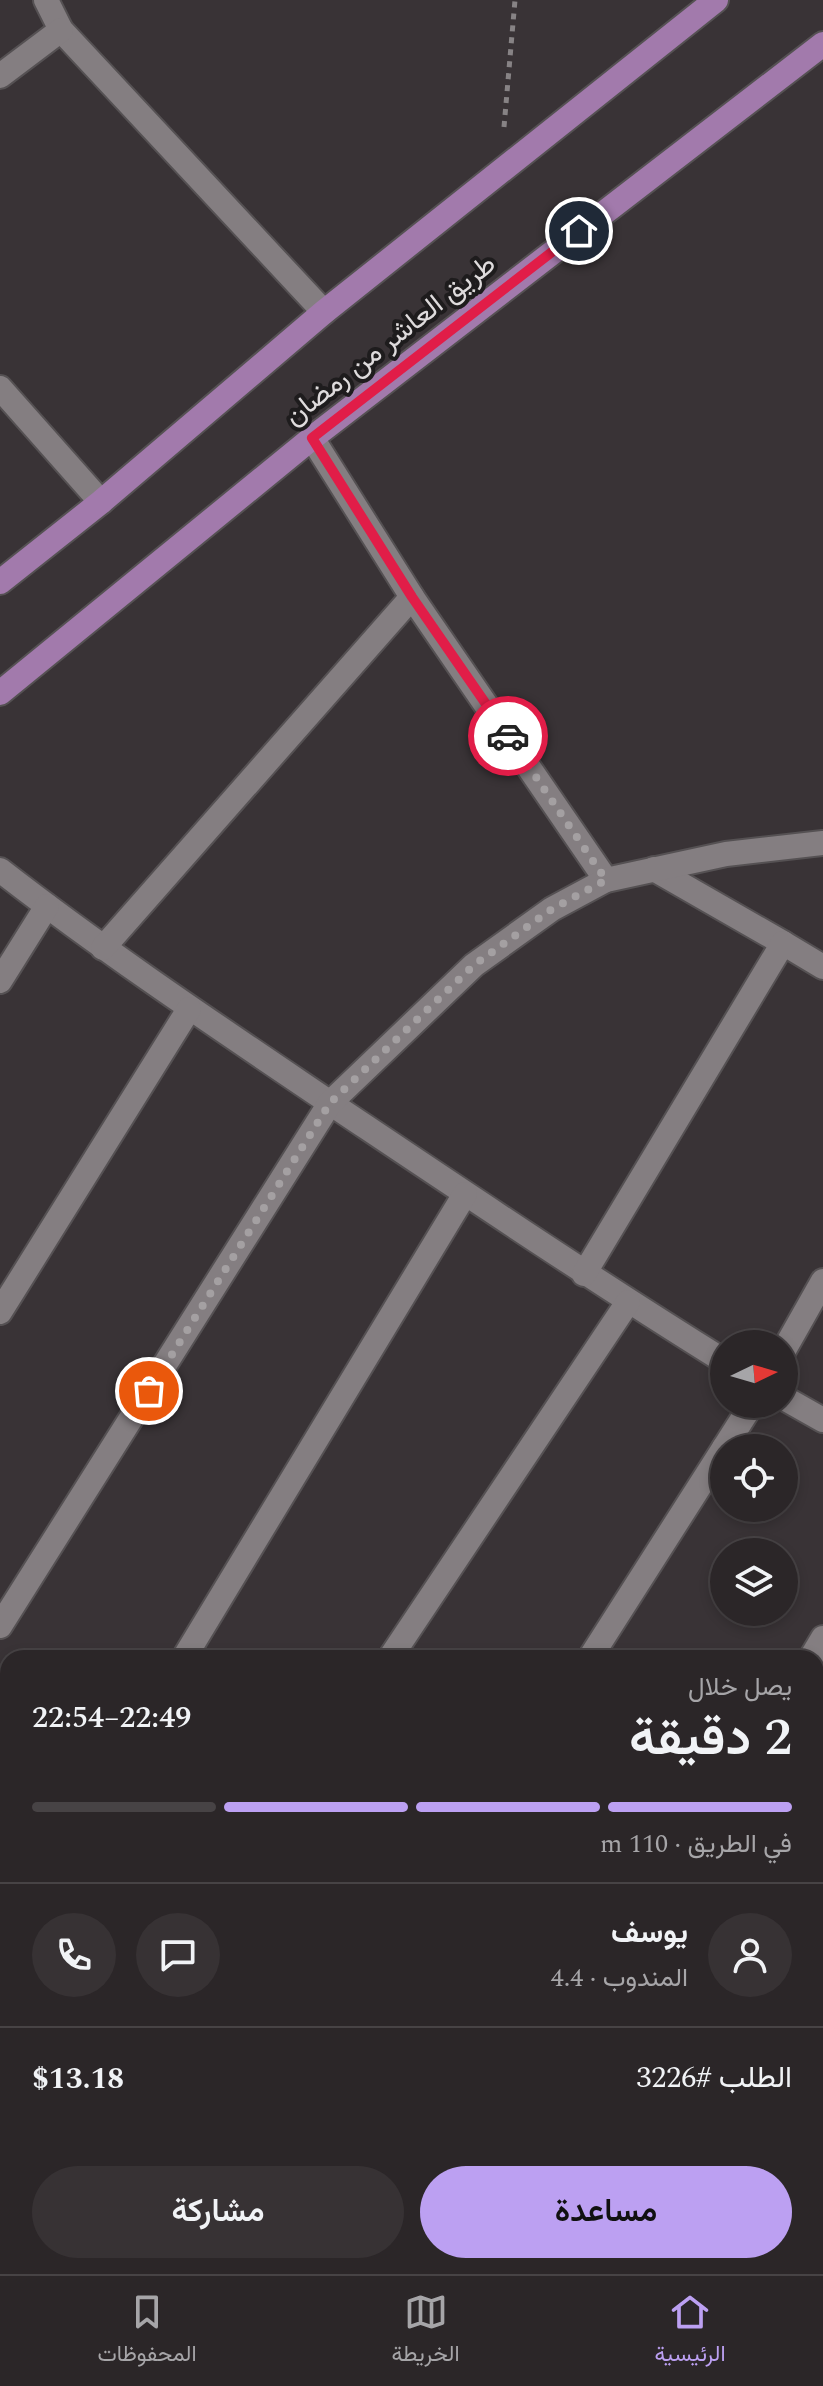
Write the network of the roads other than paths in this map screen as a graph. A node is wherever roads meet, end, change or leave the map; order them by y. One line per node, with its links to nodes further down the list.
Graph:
1 (46, 0): 3 (street)
2 (716, 0): 6 (main road)
3 (61, 30): 5 (street); 6 (street)
4 (823, 44): 8 (main road, طريق العاشر من رمضان)
5 (0, 76)
6 (324, 312): 9 (main road)
7 (0, 388): 9 (street)
8 (312, 438): 11 (street); 12 (main road, طريق العاشر من رمضان)
9 (101, 502): 10 (main road)
10 (0, 582)
11 (412, 597): 16 (street); 19 (street)
12 (0, 693)
13 (823, 843): 14 (street)
14 (654, 869): 16 (street); 18 (street)
15 (0, 870): 17 (street)
16 (606, 880): 23 (street)
17 (47, 906): 19 (street); 21 (street)
18 (783, 943): 20 (street); 25 (street)
19 (103, 948): 22 (street)
20 (823, 967)
21 (0, 981)
22 (189, 1009): 23 (street); 28 (street)
23 (330, 1103): 24 (street); 34 (street)
24 (465, 1194): 25 (street); 35 (street)
25 (584, 1274): 27 (street)
26 (823, 1281): 29 (street)
27 (628, 1302): 30 (street); 36 (street)
28 (0, 1312)
29 (795, 1330)
30 (710, 1352)
31 (798, 1406): 32 (street)
32 (823, 1420)
33 (710, 1470): 37 (street)
34 (0, 1626)
35 (189, 1650)
36 (395, 1650)
37 (595, 1650)

